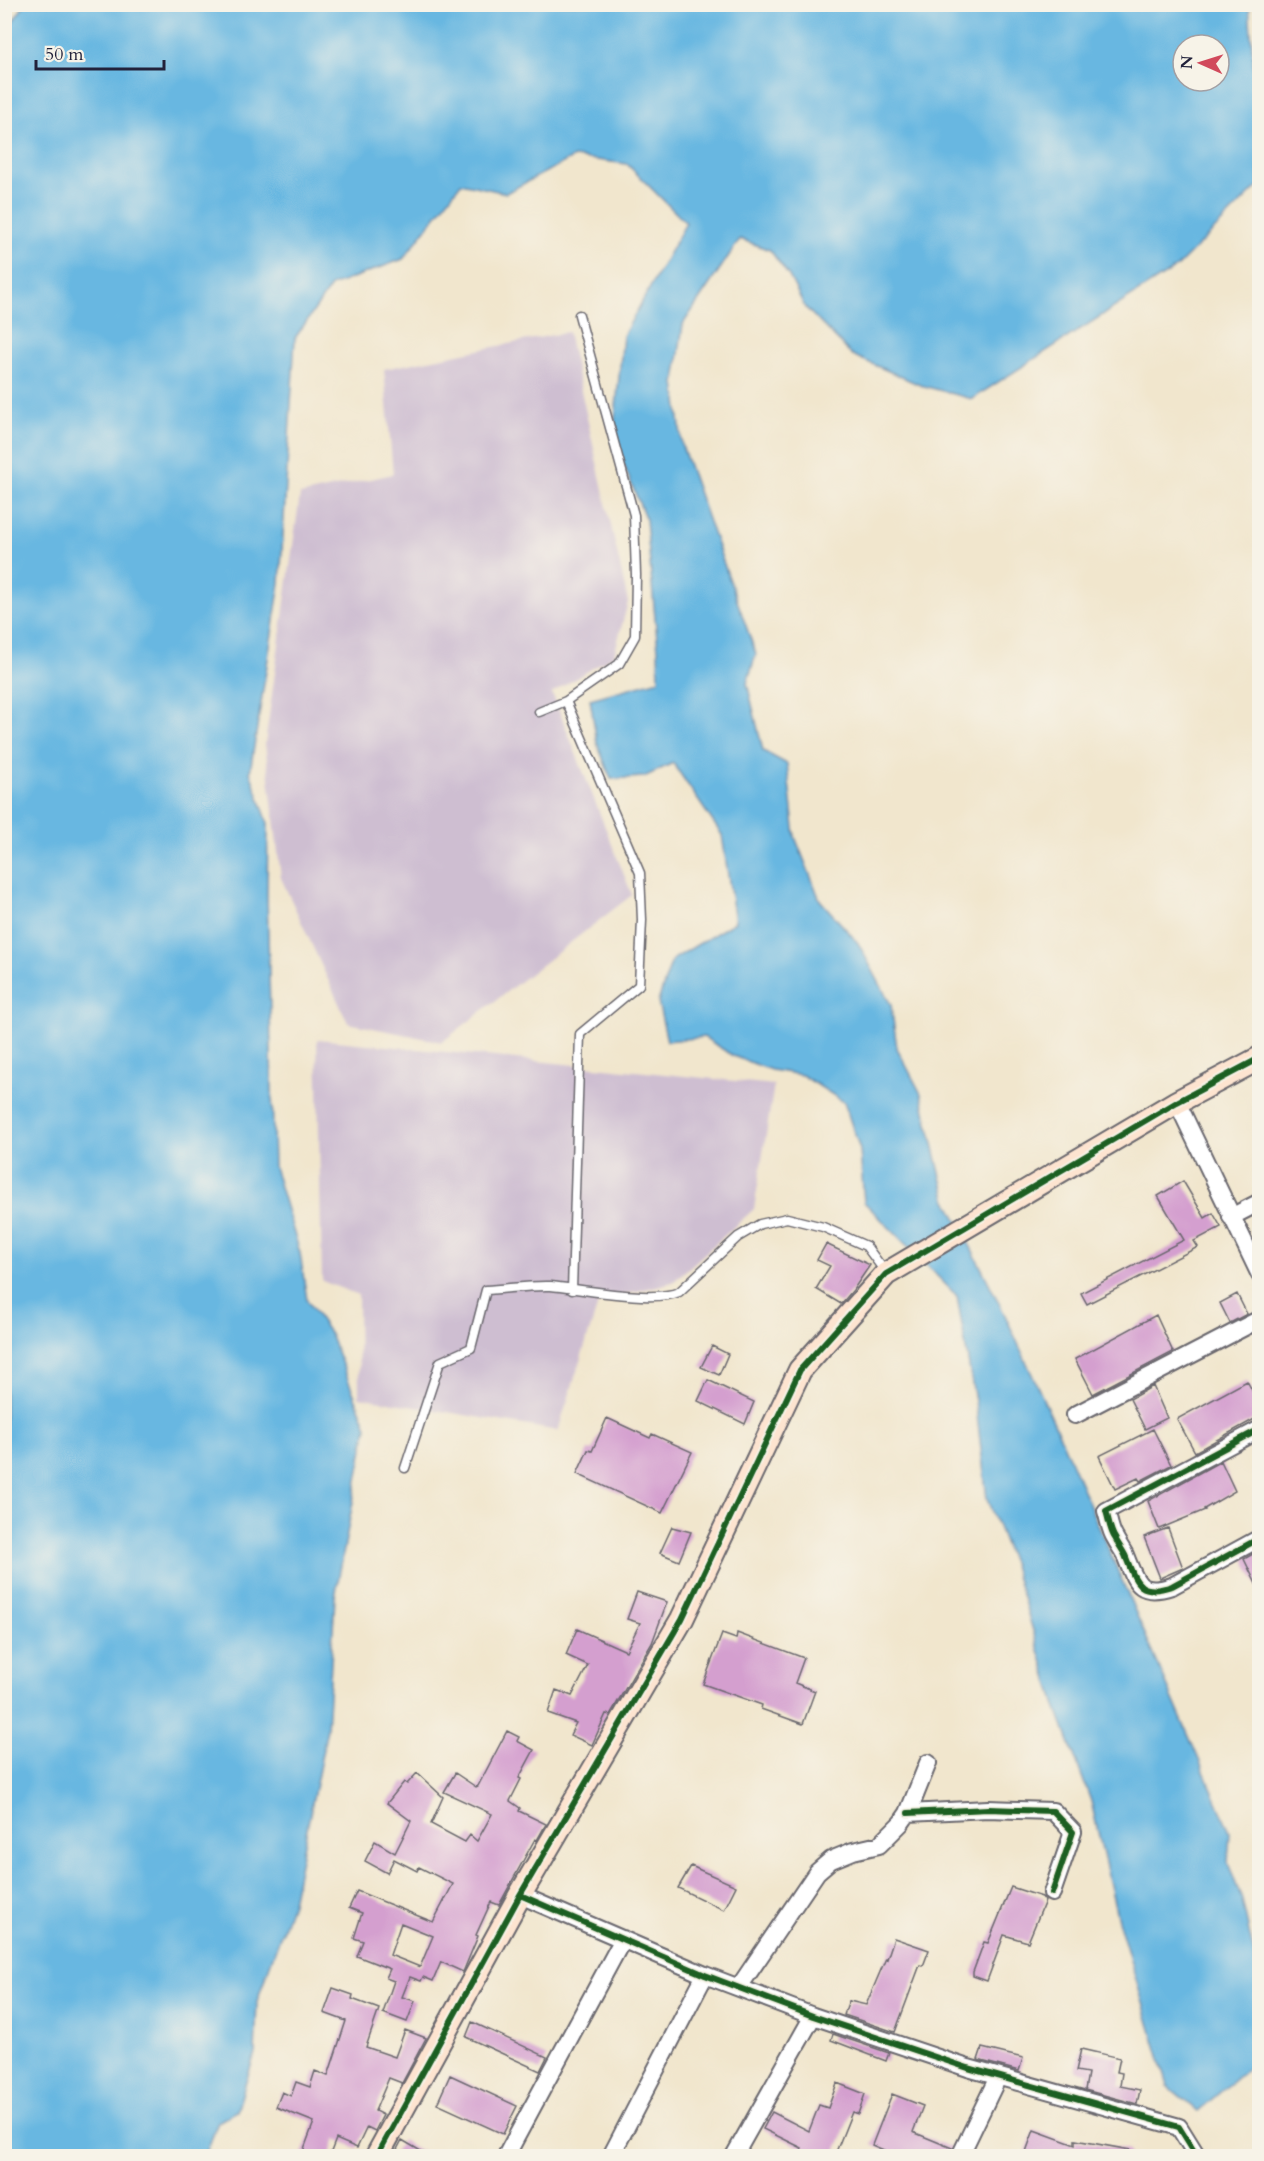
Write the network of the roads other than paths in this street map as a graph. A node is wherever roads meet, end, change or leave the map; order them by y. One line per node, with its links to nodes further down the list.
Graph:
1 (579, 315): 2 (lane)
2 (566, 701): 3 (lane); 10 (lane)
3 (539, 712)
4 (1260, 1058): 5 (street)
5 (1177, 1102): 7 (street); 8 (street)
6 (1260, 1203): 7 (street)
7 (1231, 1217): 9 (street)
8 (886, 1274): 10 (lane); 19 (street)
9 (1260, 1275)
10 (572, 1290): 14 (lane)
11 (1260, 1319): 12 (street)
12 (1075, 1415)
13 (1260, 1429): 15 (street)
14 (405, 1468)
15 (1260, 1538)
16 (928, 1763): 17 (street)
17 (908, 1813): 18 (street); 22 (street)
18 (1052, 1893)
19 (520, 1895): 20 (street); 25 (street)
20 (623, 1939): 21 (street); 26 (street)
21 (705, 1975): 22 (street); 27 (street)
22 (740, 1987): 23 (street)
23 (813, 2016): 24 (street); 28 (street)
24 (998, 2076): 29 (street); 30 (street)
25 (377, 2157)
26 (506, 2157)
27 (611, 2157)
28 (734, 2157)
29 (960, 2157)
30 (1197, 2157)

